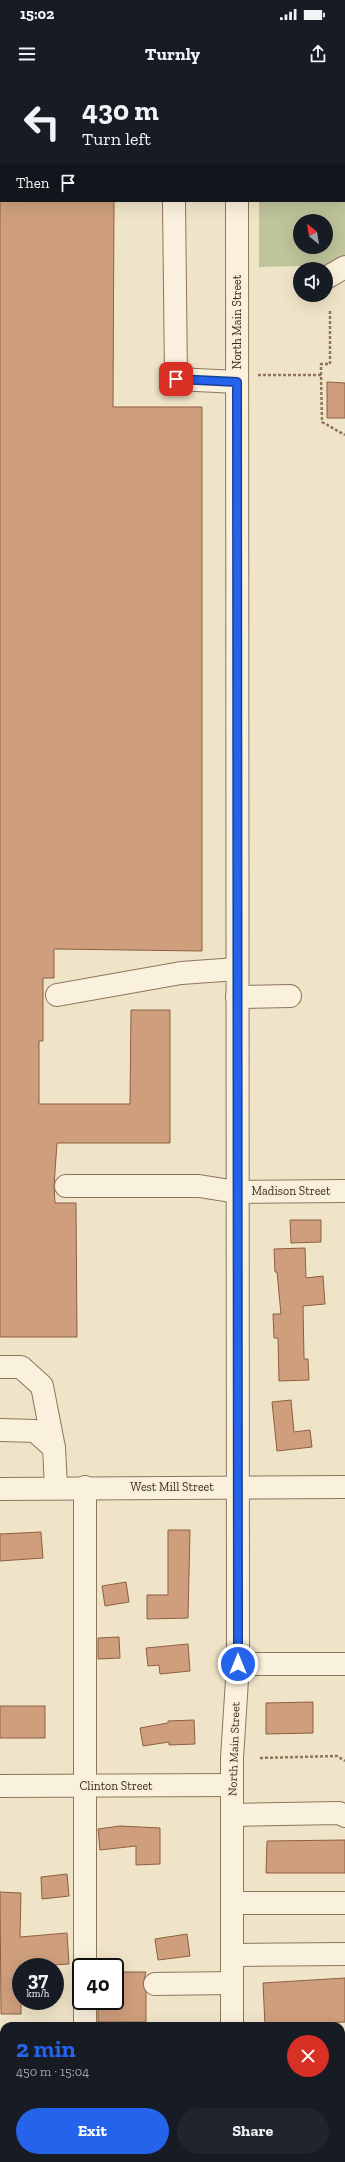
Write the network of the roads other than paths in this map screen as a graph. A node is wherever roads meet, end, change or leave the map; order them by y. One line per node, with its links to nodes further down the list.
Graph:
1 (174, 202): 5 (street)
2 (237, 202): 5 (street, North Main Street)
3 (345, 267): 4 (street)
4 (333, 274)
5 (247, 379): 6 (street, North Main Street)
6 (237, 969): 7 (street); 9 (street, North Main Street)
7 (57, 995)
8 (290, 996): 9 (street)
9 (237, 997): 12 (street, North Main Street)
10 (66, 1186): 12 (street, Madison Street)
11 (345, 1191): 12 (street, Madison Street)
12 (237, 1192): 18 (street, North Main Street)
13 (0, 1367): 15 (street)
14 (0, 1430): 15 (street)
15 (54, 1448): 16 (street)
16 (56, 1487): 17 (street, West Mill Street); 20 (street, West Mill Street)
17 (85, 1487): 18 (street, West Mill Street); 25 (street)
18 (238, 1487): 19 (street, West Mill Street); 21 (street, North Main Street)
19 (345, 1487)
20 (0, 1488)
21 (238, 1664): 22 (street); 23 (street, North Main Street)
22 (345, 1664)
23 (232, 1785): 25 (street, Clinton Street); 26 (street, North Main Street)
24 (0, 1786): 25 (street, Clinton Street)
25 (85, 1786): 32 (street)
26 (232, 1815): 27 (street); 28 (street, North Main Street)
27 (345, 1816)
28 (232, 1903): 29 (street); 31 (street, North Main Street)
29 (345, 1903)
30 (345, 1954): 31 (street)
31 (232, 1955): 33 (street, North Main Street)
32 (85, 1958)
33 (232, 1983): 34 (street); 37 (street, North Main Street)
34 (155, 1984)
35 (85, 2010): 36 (street)
36 (85, 2022)
37 (232, 2022)

